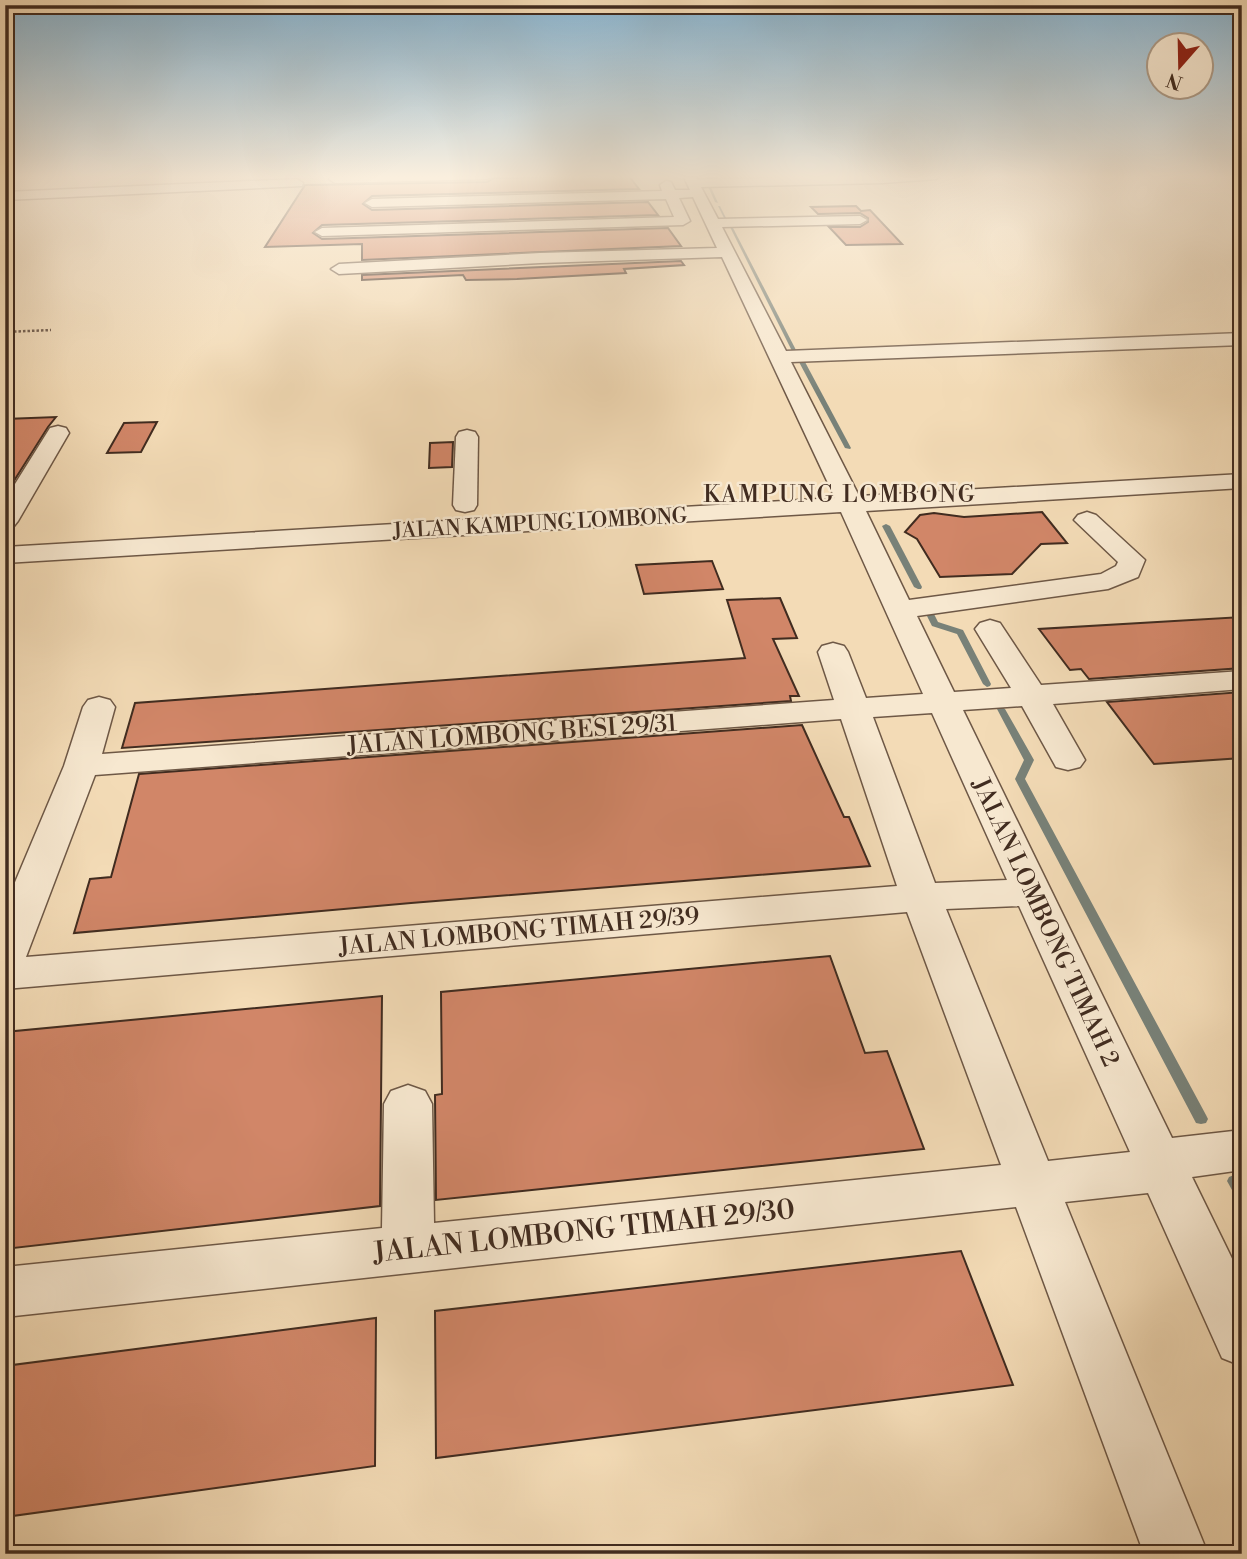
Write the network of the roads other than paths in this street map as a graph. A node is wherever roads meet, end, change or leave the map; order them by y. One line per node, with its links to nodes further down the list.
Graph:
1 (725, 248): 2 (street, JALAN LOMBONG TIMAH 2)
2 (727, 252): 3 (street); 7 (street, JALAN LOMBONG TIMAH 2)
3 (339, 269)
4 (853, 331): 6 (street)
5 (1242, 339): 6 (street)
6 (868, 354): 7 (street); 8 (street)
7 (778, 357): 13 (street, JALAN LOMBONG TIMAH 2)
8 (880, 372)
9 (58, 433): 16 (street)
10 (467, 437): 14 (street)
11 (1242, 461): 13 (street, JALAN KAMPUNG LOMBONG)
12 (1242, 481): 13 (street, JALAN KAMPUNG LOMBONG)
13 (845, 494): 14 (street, JALAN KAMPUNG LOMBONG); 20 (street, JALAN KAMPUNG LOMBONG); 21 (street, JALAN LOMBONG TIMAH 2)
14 (466, 505): 17 (street, JALAN KAMPUNG LOMBONG)
15 (1087, 520): 21 (street)
16 (5, 521)
17 (75, 527)
18 (33, 529): 19 (street)
19 (5, 531)
20 (5, 555)
21 (900, 610): 26 (street, JALAN LOMBONG TIMAH 2)
22 (990, 629): 25 (street)
23 (833, 652): 28 (street)
24 (1242, 680): 25 (street, JALAN LOMBONG BESI 29/31)
25 (1033, 696): 26 (street, JALAN LOMBONG BESI 29/31); 29 (street)
26 (944, 704): 28 (street, JALAN LOMBONG BESI 29/31); 31 (street, JALAN LOMBONG TIMAH 2)
27 (99, 707): 30 (street)
28 (854, 709): 30 (street, JALAN LOMBONG BESI 29/31); 32 (street)
29 (1068, 760)
30 (81, 766): 33 (street)
31 (1032, 892): 32 (street, JALAN LOMBONG TIMAH 29/39); 37 (street, JALAN LOMBONG TIMAH 2)
32 (921, 897): 34 (street, JALAN LOMBONG TIMAH 29/39); 38 (street)
33 (5, 957)
34 (5, 974)
35 (408, 1104): 39 (street)
36 (1242, 1150): 37 (street, JALAN LOMBONG TIMAH 29/30)
37 (1160, 1165): 38 (street, JALAN LOMBONG TIMAH 29/30); 41 (street, JALAN LOMBONG TIMAH 2)
38 (1032, 1182): 39 (street, JALAN LOMBONG TIMAH 29/30); 42 (street)
39 (408, 1249): 40 (street, JALAN LOMBONG TIMAH 29/30)
40 (5, 1292)
41 (1242, 1339)
42 (1176, 1554)

